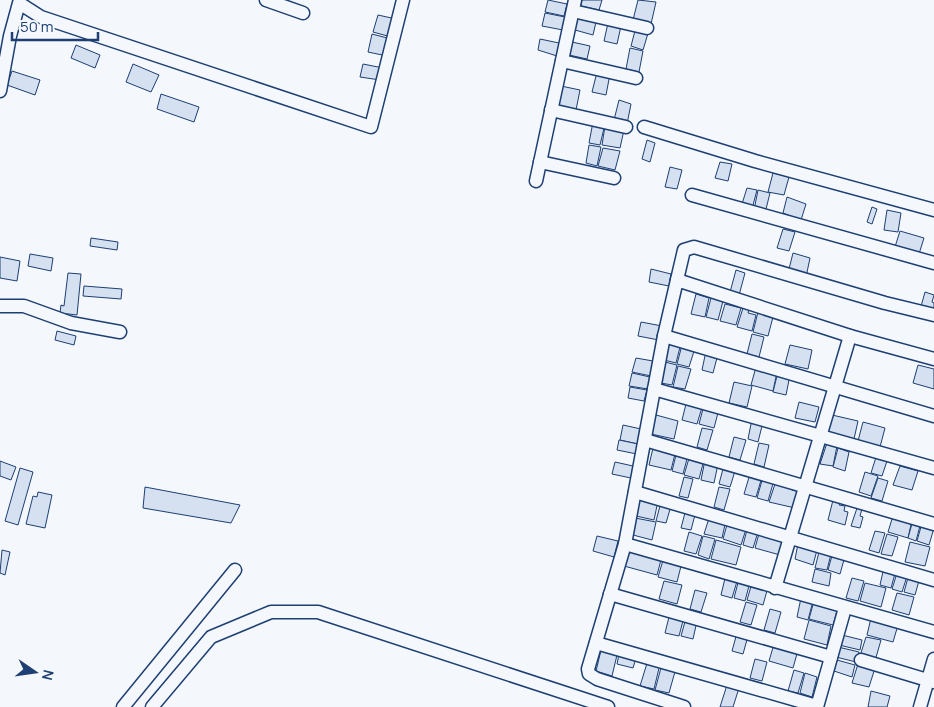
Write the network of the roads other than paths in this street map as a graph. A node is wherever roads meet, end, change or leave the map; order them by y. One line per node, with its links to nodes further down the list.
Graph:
1 (266, 0): 5 (street)
2 (403, 0): 3 (street)
3 (18, 1): 9 (street)
4 (574, 6): 6 (street); 7 (street)
5 (303, 13)
6 (647, 28)
7 (562, 61): 8 (street); 10 (street)
8 (636, 78)
9 (0, 91)
10 (551, 110): 11 (street); 13 (street)
11 (626, 127)
12 (644, 127): 17 (street)
13 (540, 162): 14 (street); 15 (street)
14 (614, 178)
15 (536, 181)
16 (692, 195): 18 (street)
17 (934, 210)
18 (934, 263)
19 (677, 280): 21 (street); 23 (street); 24 (street)
20 (0, 306): 22 (street)
21 (934, 316)
22 (120, 332)
23 (664, 336): 26 (street); 27 (street)
24 (850, 336): 25 (street); 26 (street)
25 (934, 359)
26 (835, 387): 28 (street); 29 (street)
27 (654, 389): 29 (street); 30 (street)
28 (934, 416)
29 (820, 436): 31 (street); 32 (street)
30 (645, 440): 32 (street); 33 (street)
31 (934, 468)
32 (805, 486): 34 (street); 35 (street)
33 (635, 492): 35 (street); 36 (street)
34 (934, 524)
35 (790, 537): 38 (street); 39 (street)
36 (625, 544): 39 (street); 40 (street)
37 (235, 570): 49 (street)
38 (934, 580)
39 (776, 588): 41 (street)
40 (610, 594): 43 (street); 44 (street)
41 (845, 608): 42 (street); 44 (street)
42 (934, 632)
43 (596, 643): 48 (street); 52 (street)
44 (831, 657): 53 (street)
45 (934, 659): 47 (street)
46 (861, 660): 47 (street)
47 (931, 682): 54 (street)
48 (789, 703): 53 (street)
49 (123, 707)
50 (152, 707): 51 (street)
51 (608, 707)
52 (684, 707)
53 (817, 707)
54 (920, 707)

